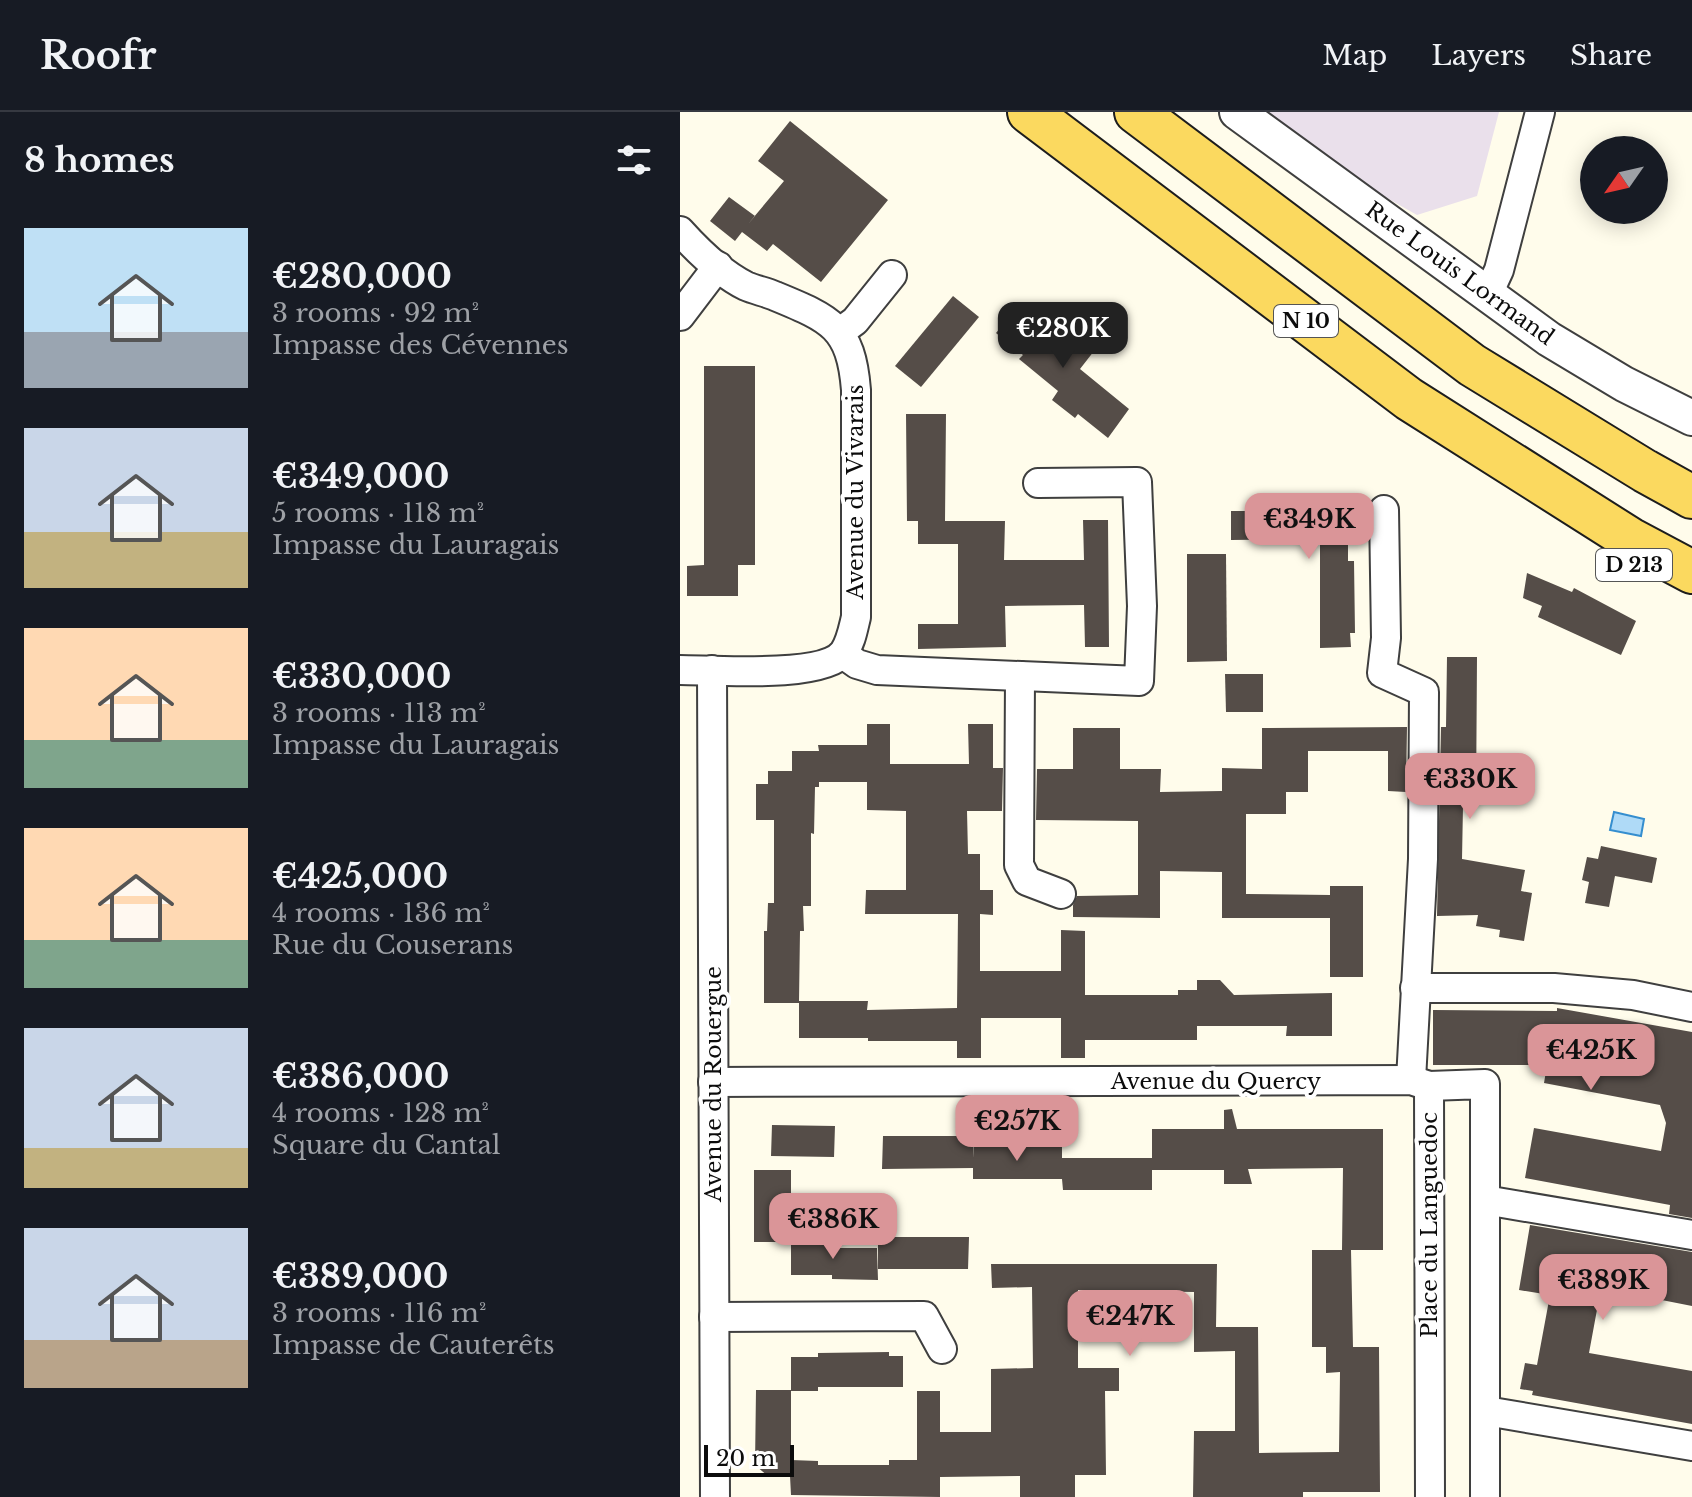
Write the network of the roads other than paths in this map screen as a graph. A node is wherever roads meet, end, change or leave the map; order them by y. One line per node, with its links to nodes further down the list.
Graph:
1 (1029, 112): 17 (main road, N 10)
2 (1136, 112): 12 (main road)
3 (1237, 112): 8 (street, Rue Louis Lormand)
4 (1540, 112): 8 (street)
5 (680, 231): 6 (street)
6 (718, 266): 9 (street); 10 (street)
7 (892, 275): 10 (street)
8 (1488, 294): 11 (street, Rue Louis Lormand)
9 (680, 316)
10 (840, 332): 20 (street, Avenue du Vivarais)
11 (1692, 418)
12 (1645, 471): 13 (main road); 15 (main road)
13 (1692, 473)
14 (1038, 483): 23 (street)
15 (1692, 497)
16 (1384, 510): 25 (street)
17 (1593, 515): 18 (main road, N 10); 19 (main road, D 213)
18 (1692, 572)
19 (1692, 597)
20 (843, 654): 22 (street); 23 (street)
21 (680, 670): 22 (street)
22 (712, 670): 27 (street, Avenue du Rouergue)
23 (1020, 676): 24 (street)
24 (1061, 894)
25 (1415, 988): 26 (street); 28 (street)
26 (1692, 1007)
27 (713, 1082): 28 (street, Avenue du Quercy); 31 (street, Avenue du Rouergue)
28 (1420, 1083): 29 (street, Place du Languedoc); 36 (street, Place du Languedoc)
29 (1485, 1200): 30 (street); 33 (street, Place du Languedoc)
30 (1692, 1235)
31 (714, 1317): 32 (street); 35 (street, Avenue du Rouergue)
32 (942, 1349)
33 (1486, 1411): 34 (street); 37 (street, Place du Languedoc)
34 (1692, 1446)
35 (715, 1497)
36 (1430, 1497)
37 (1485, 1497)

